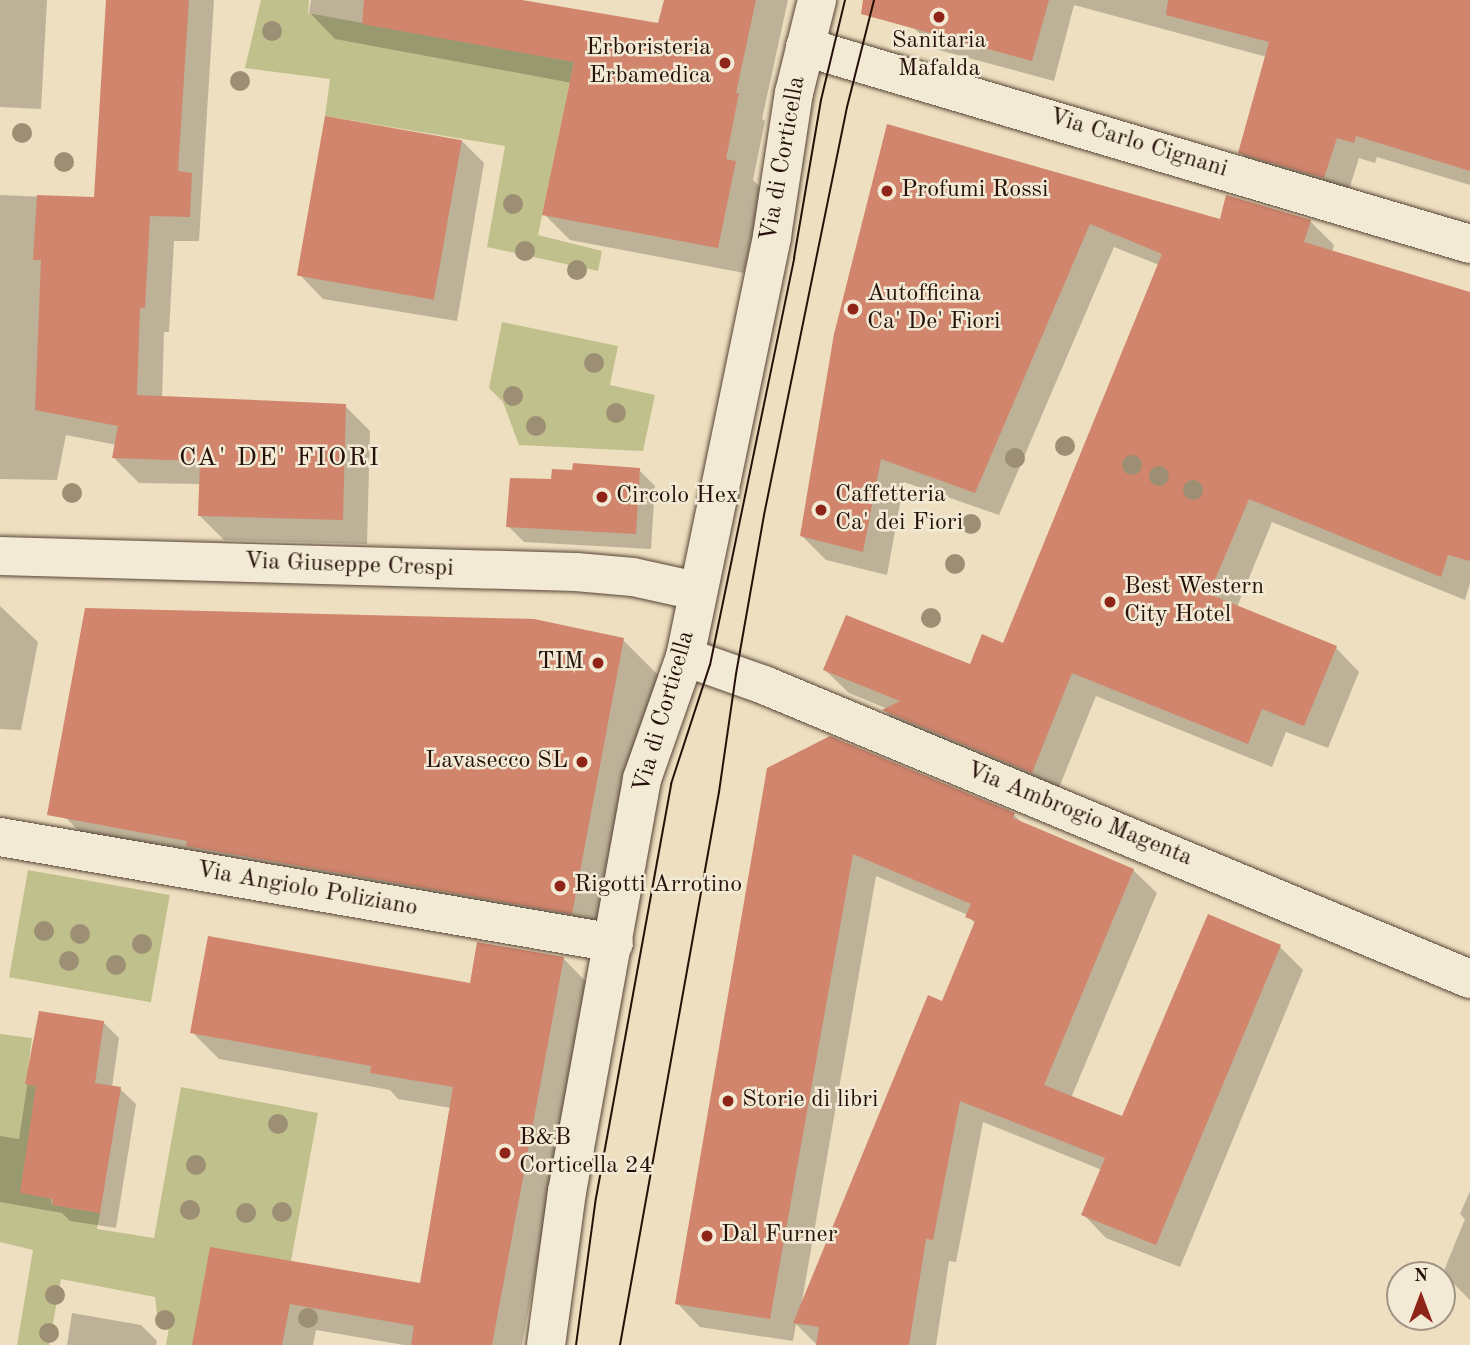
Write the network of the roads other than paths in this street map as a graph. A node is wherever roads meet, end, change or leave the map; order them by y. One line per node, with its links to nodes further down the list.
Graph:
1 (817, 0): 2 (street, Via di Corticella)
2 (804, 47): 3 (street, Via Carlo Cignani); 5 (street, Via di Corticella)
3 (1470, 244)
4 (0, 556): 5 (street, Via Giuseppe Crespi)
5 (696, 592): 6 (street, Via di Corticella)
6 (685, 657): 8 (street, Via di Corticella); 9 (street, Via Ambrogio Magenta)
7 (0, 837): 8 (street, Via Angiolo Poliziano)
8 (614, 943): 10 (street, Via di Corticella)
9 (1470, 979)
10 (546, 1345)

